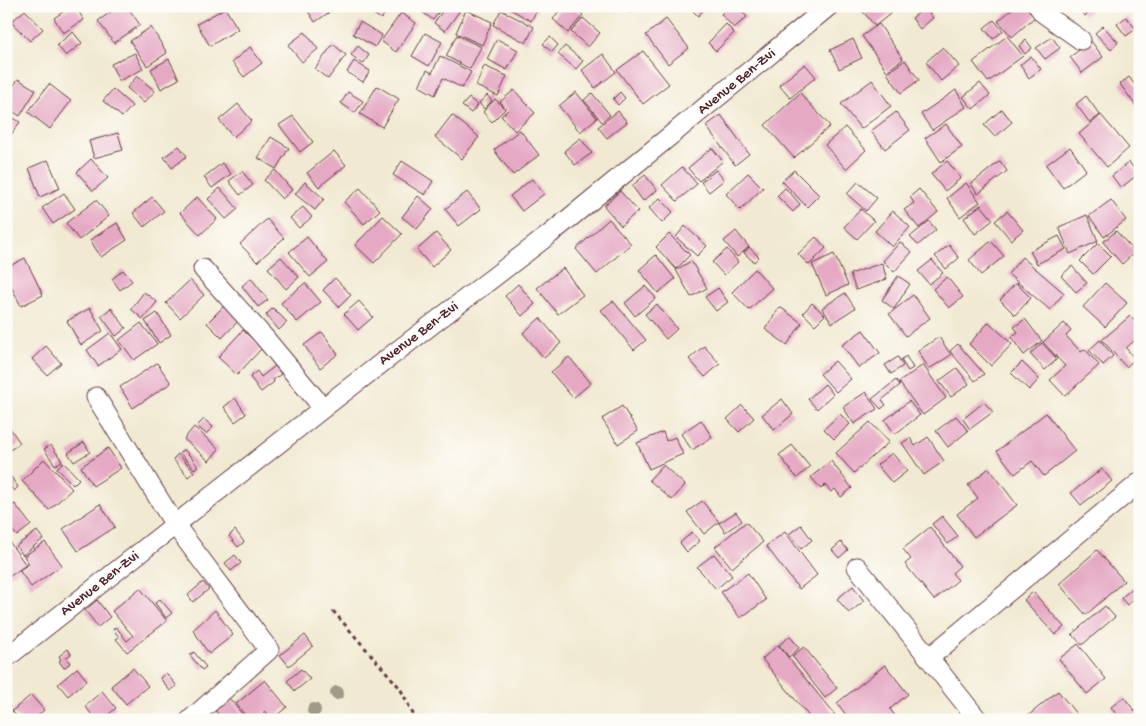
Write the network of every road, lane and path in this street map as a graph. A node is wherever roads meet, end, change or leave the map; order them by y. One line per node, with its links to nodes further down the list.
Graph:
1 (830, 6): 6 (street, Avenue Ben-Zvi)
2 (1038, 6): 3 (street)
3 (1081, 40)
4 (203, 269): 6 (street)
5 (96, 397): 8 (street)
6 (323, 408): 8 (street, Avenue Ben-Zvi)
7 (1140, 482): 11 (street)
8 (175, 524): 12 (street, Avenue Ben-Zvi); 13 (street)
9 (857, 567): 11 (street)
10 (333, 611): 14 (path)
11 (930, 657): 15 (street)
12 (6, 658)
13 (190, 720)
14 (416, 720)
15 (978, 720)

